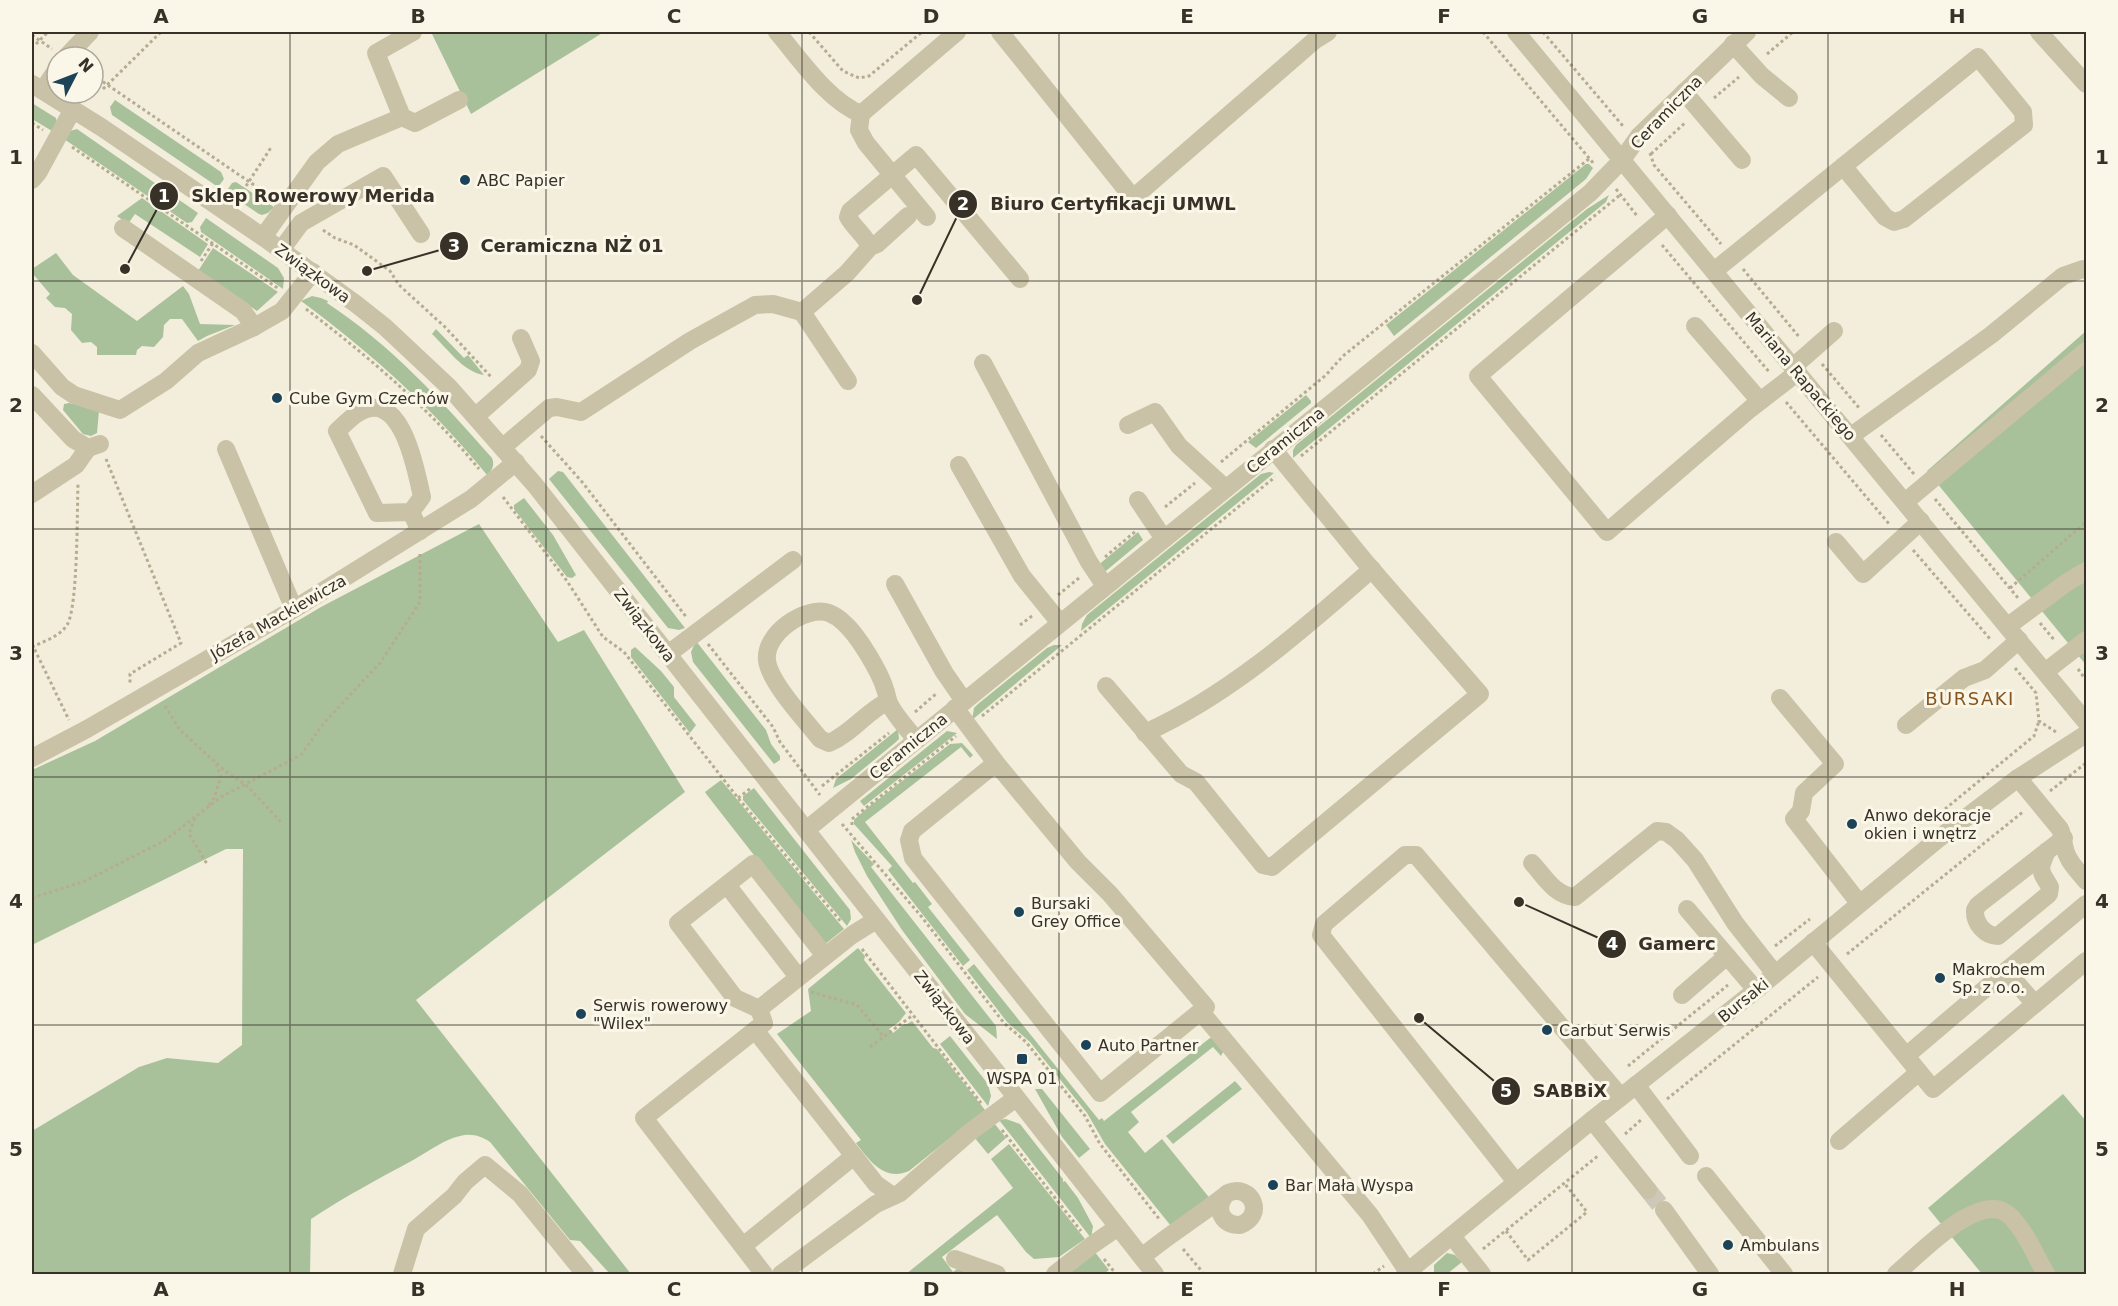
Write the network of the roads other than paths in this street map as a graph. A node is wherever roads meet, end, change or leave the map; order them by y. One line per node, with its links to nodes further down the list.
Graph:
1 (90, 32): 11 (street)
2 (777, 32): 18 (street)
3 (957, 32): 18 (street)
4 (1000, 32): 5 (street)
5 (1328, 32)
6 (1516, 32): 20 (street, Mariana Rapackiego)
7 (1747, 32): 10 (street, Ceramiczna)
8 (2039, 32): 12 (street)
9 (413, 33): 19 (street)
10 (1733, 44): 14 (street, Ceramiczna); 15 (street)
11 (76, 45)
12 (2086, 84)
13 (37, 87): 17 (street, Związkowa)
14 (1684, 92): 20 (street, Ceramiczna); 21 (street)
15 (1789, 98)
16 (459, 100): 19 (street)
17 (73, 110): 24 (street); 30 (street, Związkowa)
18 (861, 114): 23 (street)
19 (402, 117): 30 (street)
20 (1622, 160): 25 (street, Mariana Rapackiego); 54 (street, Ceramiczna)
21 (1742, 160)
22 (1843, 166): 22 (street); 34 (street)
23 (892, 175): 27 (street); 31 (street); 36 (street)
24 (32, 180)
25 (1668, 215): 34 (street, Mariana Rapackiego); 48 (street)
26 (908, 216): 31 (street)
27 (927, 217)
28 (123, 228): 39 (street)
29 (421, 234): 32 (street)
30 (263, 237): 32 (street, Związkowa)
31 (870, 247): 37 (street)
32 (281, 250): 35 (street, Związkowa)
33 (2086, 270): 51 (street)
34 (1714, 271): 45 (street, Mariana Rapackiego)
35 (312, 272): 39 (street); 49 (street, Związkowa)
36 (1020, 279)
37 (802, 312): 46 (street); 52 (street)
38 (1695, 326): 48 (street)
39 (254, 327): 43 (street)
40 (1834, 331): 45 (street)
41 (521, 338): 49 (street)
42 (2086, 351): 60 (street)
43 (32, 353)
44 (983, 363): 70 (street)
45 (1795, 369): 48 (street); 51 (street, Mariana Rapackiego)
46 (848, 381)
47 (32, 395): 58 (street)
48 (1760, 401)
49 (476, 416): 52 (street, Związkowa)
50 (1128, 425): 57 (street)
51 (1851, 436): 60 (street, Mariana Rapackiego)
52 (503, 447): 55 (street, Związkowa)
53 (226, 449): 71 (street)
54 (1273, 449): 57 (street, Ceramiczna); 67 (street)
55 (516, 462): 63 (street, Józefa Mackiewicza); 75 (street, Związkowa)
56 (959, 465): 72 (street)
57 (1225, 488): 64 (street, Ceramiczna)
58 (32, 494)
59 (1138, 500): 64 (street)
60 (1905, 502): 62 (street, Mariana Rapackiego)
61 (411, 512): 61 (street); 63 (street)
62 (1921, 521): 65 (street); 73 (street, Mariana Rapackiego)
63 (420, 531): 71 (street, Józefa Mackiewicza)
64 (1164, 539): 70 (street, Ceramiczna)
65 (1836, 542)
66 (793, 560): 75 (street)
67 (1372, 570): 83 (street); 83 (street)
68 (2086, 571): 73 (street)
69 (895, 584): 80 (street)
70 (1105, 586): 72 (street, Ceramiczna)
71 (294, 609): 86 (street, Józefa Mackiewicza)
72 (1060, 622): 80 (street, Ceramiczna)
73 (2014, 633): 76 (street, Mariana Rapackiego); 82 (street)
74 (2086, 640): 76 (street)
75 (668, 654): 89 (street, Związkowa)
76 (2046, 671): 81 (street, Mariana Rapackiego)
77 (1106, 686): 83 (street)
78 (1780, 698): 95 (street)
79 (888, 701): 79 (street); 85 (street)
80 (960, 704): 85 (street, Ceramiczna); 87 (street)
81 (2086, 722)
82 (1906, 725)
83 (1146, 733)
84 (2086, 734): 88 (street, Bursaki)
85 (916, 740): 89 (street, Ceramiczna)
86 (32, 758)
87 (996, 763): 110 (street); 110 (street)
88 (2018, 778): 90 (street); 95 (street, Bursaki)
89 (806, 830): 98 (street, Związkowa)
90 (2064, 838): 91 (street); 93 (street)
91 (2047, 851): 91 (street)
92 (1533, 862): 104 (street)
93 (2086, 881)
94 (727, 885): 100 (street); 105 (street); 109 (street)
95 (1859, 903): 99 (street, Bursaki)
96 (2086, 904): 103 (street)
97 (1687, 909): 101 (street)
98 (876, 920): 100 (street); 116 (street, Związkowa)
99 (1814, 942): 104 (street, Bursaki); 112 (street)
100 (825, 956): 105 (street)
101 (1727, 956): 106 (street); 107 (street)
102 (2086, 961): 108 (street)
103 (2006, 971): 108 (street); 112 (street)
104 (1775, 974): 106 (street, Bursaki)
105 (793, 981): 109 (street)
106 (1756, 990): 114 (street, Bursaki)
107 (1682, 995)
108 (2034, 1004): 113 (street)
109 (759, 1009): 111 (street)
110 (1201, 1012): 134 (street)
111 (756, 1030): 119 (street); 131 (street)
112 (1906, 1056): 113 (street)
113 (1919, 1072): 118 (street)
114 (1636, 1085): 115 (street, Bursaki); 120 (street)
115 (1621, 1097): 117 (street, Bursaki); 122 (street)
116 (1016, 1098): 124 (street); 129 (street, Związkowa)
117 (1592, 1120): 122 (street, Bursaki); 123 (street)
118 (1839, 1141)
119 (854, 1156): 124 (street); 131 (street)
120 (1690, 1156)
121 (1706, 1176): 144 (street)
122 (1516, 1182): 130 (street, Bursaki)
123 (1648, 1190)
124 (893, 1196): 138 (street)
125 (1224, 1197): 127 (street); 128 (street); 128 (street)
126 (1664, 1210): 143 (street)
127 (1196, 1219): 128 (street); 132 (street)
128 (1235, 1225)
129 (1118, 1227): 132 (street, Związkowa); 140 (street)
130 (1452, 1236): 134 (street, Bursaki); 142 (street)
131 (743, 1246): 137 (street)
132 (1142, 1257): 141 (street, Związkowa)
133 (955, 1259): 139 (street)
134 (1406, 1273)
135 (402, 1275): 136 (street)
136 (585, 1275)
137 (765, 1275)
138 (781, 1275)
139 (997, 1275)
140 (1055, 1275)
141 (1155, 1275)
142 (1482, 1275)
143 (1710, 1275)
144 (1784, 1275)
145 (1896, 1275): 146 (street)
146 (2046, 1275)

